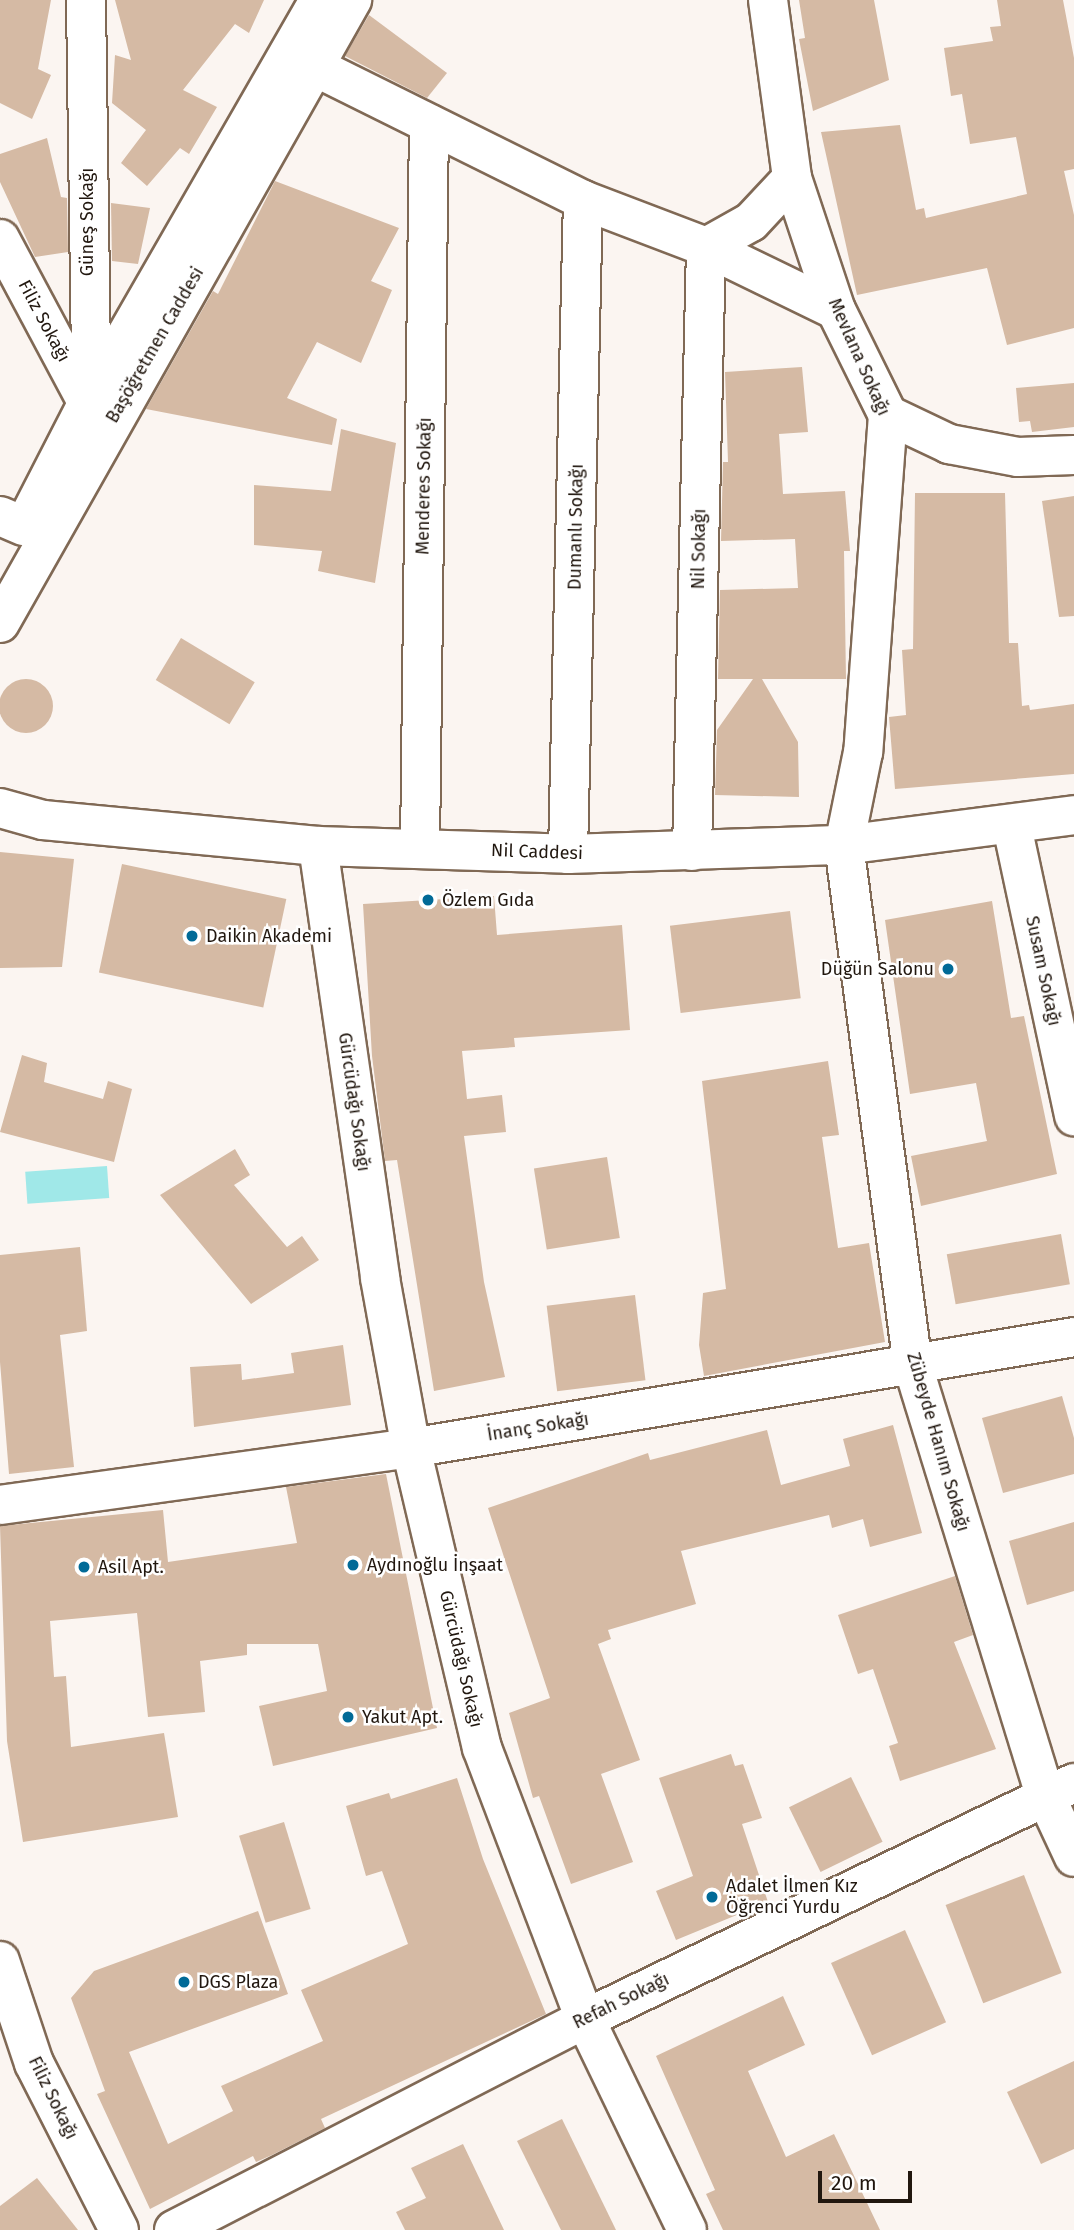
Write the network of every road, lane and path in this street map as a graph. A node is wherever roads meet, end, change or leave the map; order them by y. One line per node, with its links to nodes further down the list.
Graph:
1 (86, 0): 12 (street, Güneş Sokağı)
2 (319, 0): 5 (street, Başöğretmen Caddesi)
3 (352, 0): 5 (street, Başöğretmen Caddesi)
4 (768, 0): 7 (street, Mevlana Sokağı)
5 (301, 61): 6 (street); 12 (street, Başöğretmen Caddesi); 14 (street, Başöğretmen Caddesi)
6 (429, 124): 8 (street); 24 (street, Menderes Sokağı)
7 (792, 178): 10 (street); 11 (street, Mevlana Sokağı)
8 (583, 200): 10 (street); 26 (street, Dumanlı Sokağı)
9 (0, 239): 12 (street, Filiz Sokağı)
10 (706, 247): 11 (street); 25 (street, Nil Sokağı)
11 (836, 310): 13 (street, Mevlana Sokağı)
12 (88, 402): 14 (street, Güneş Sokağı); 16 (street, Başöğretmen Caddesi)
13 (888, 415): 15 (street); 22 (street, Mevlana Sokağı)
14 (99, 443): 18 (street, Başöğretmen Caddesi)
15 (1074, 455)
16 (12, 521): 17 (street, Başöğretmen Caddesi)
17 (0, 572)
18 (0, 623)
19 (0, 808): 23 (street, Nil Caddesi)
20 (1074, 815): 21 (street, Nil Caddesi)
21 (1013, 826): 22 (street, Nil Caddesi); 27 (street, Susam Sokağı)
22 (844, 845): 25 (street, Nil Caddesi); 29 (street, Zübeyde Hanım Sokağı)
23 (318, 846): 24 (street, Nil Caddesi); 30 (street, Gürcüdağı Sokağı)
24 (420, 848): 26 (street, Nil Caddesi)
25 (692, 851): 26 (street, Nil Caddesi)
26 (568, 855)
27 (1074, 1116)
28 (1074, 1337): 29 (street, İnanç Sokağı)
29 (913, 1366): 30 (street, İnanç Sokağı); 32 (street, Zübeyde Hanım Sokağı)
30 (411, 1448): 31 (street, İnanç Sokağı); 35 (street, Gürcüdağı Sokağı)
31 (0, 1505)
32 (1060, 1790): 33 (street, Zübeyde Hanım Sokağı); 35 (street, Refah Sokağı)
33 (1074, 1857)
34 (0, 1961): 36 (street, Filiz Sokağı)
35 (584, 2019): 37 (street, Refah Sokağı); 38 (street, Gürcüdağı Sokağı)
36 (119, 2230)
37 (174, 2230)
38 (687, 2230)

